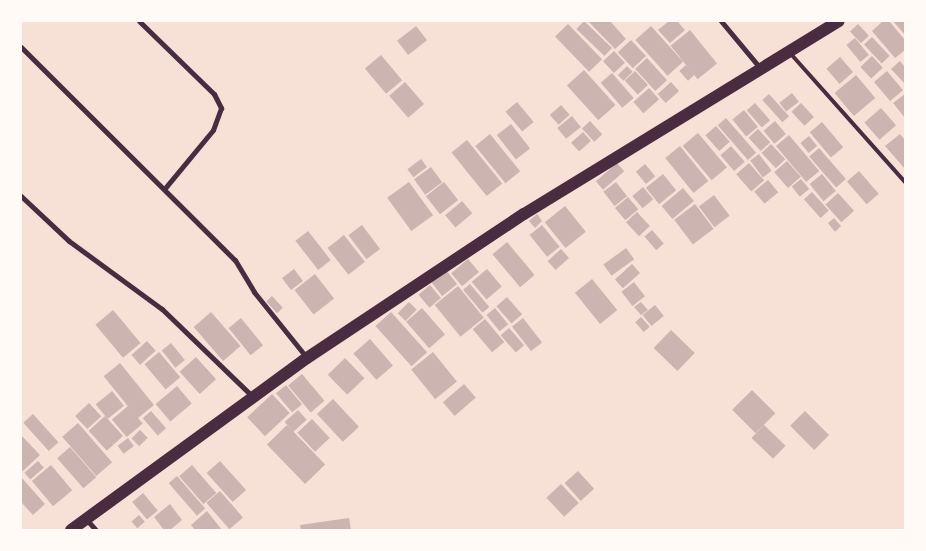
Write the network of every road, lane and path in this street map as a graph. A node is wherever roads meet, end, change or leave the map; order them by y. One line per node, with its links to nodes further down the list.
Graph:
1 (139, 21): 8 (street)
2 (721, 21): 6 (street)
3 (839, 21): 5 (main road)
4 (21, 47): 8 (street)
5 (789, 52): 6 (main road); 7 (lane)
6 (762, 69): 10 (main road)
7 (905, 182)
8 (165, 188): 10 (street)
9 (21, 196): 11 (street)
10 (307, 358): 11 (main road)
11 (252, 397): 12 (main road)
12 (86, 519): 13 (main road); 14 (street)
13 (71, 530)
14 (96, 530)

